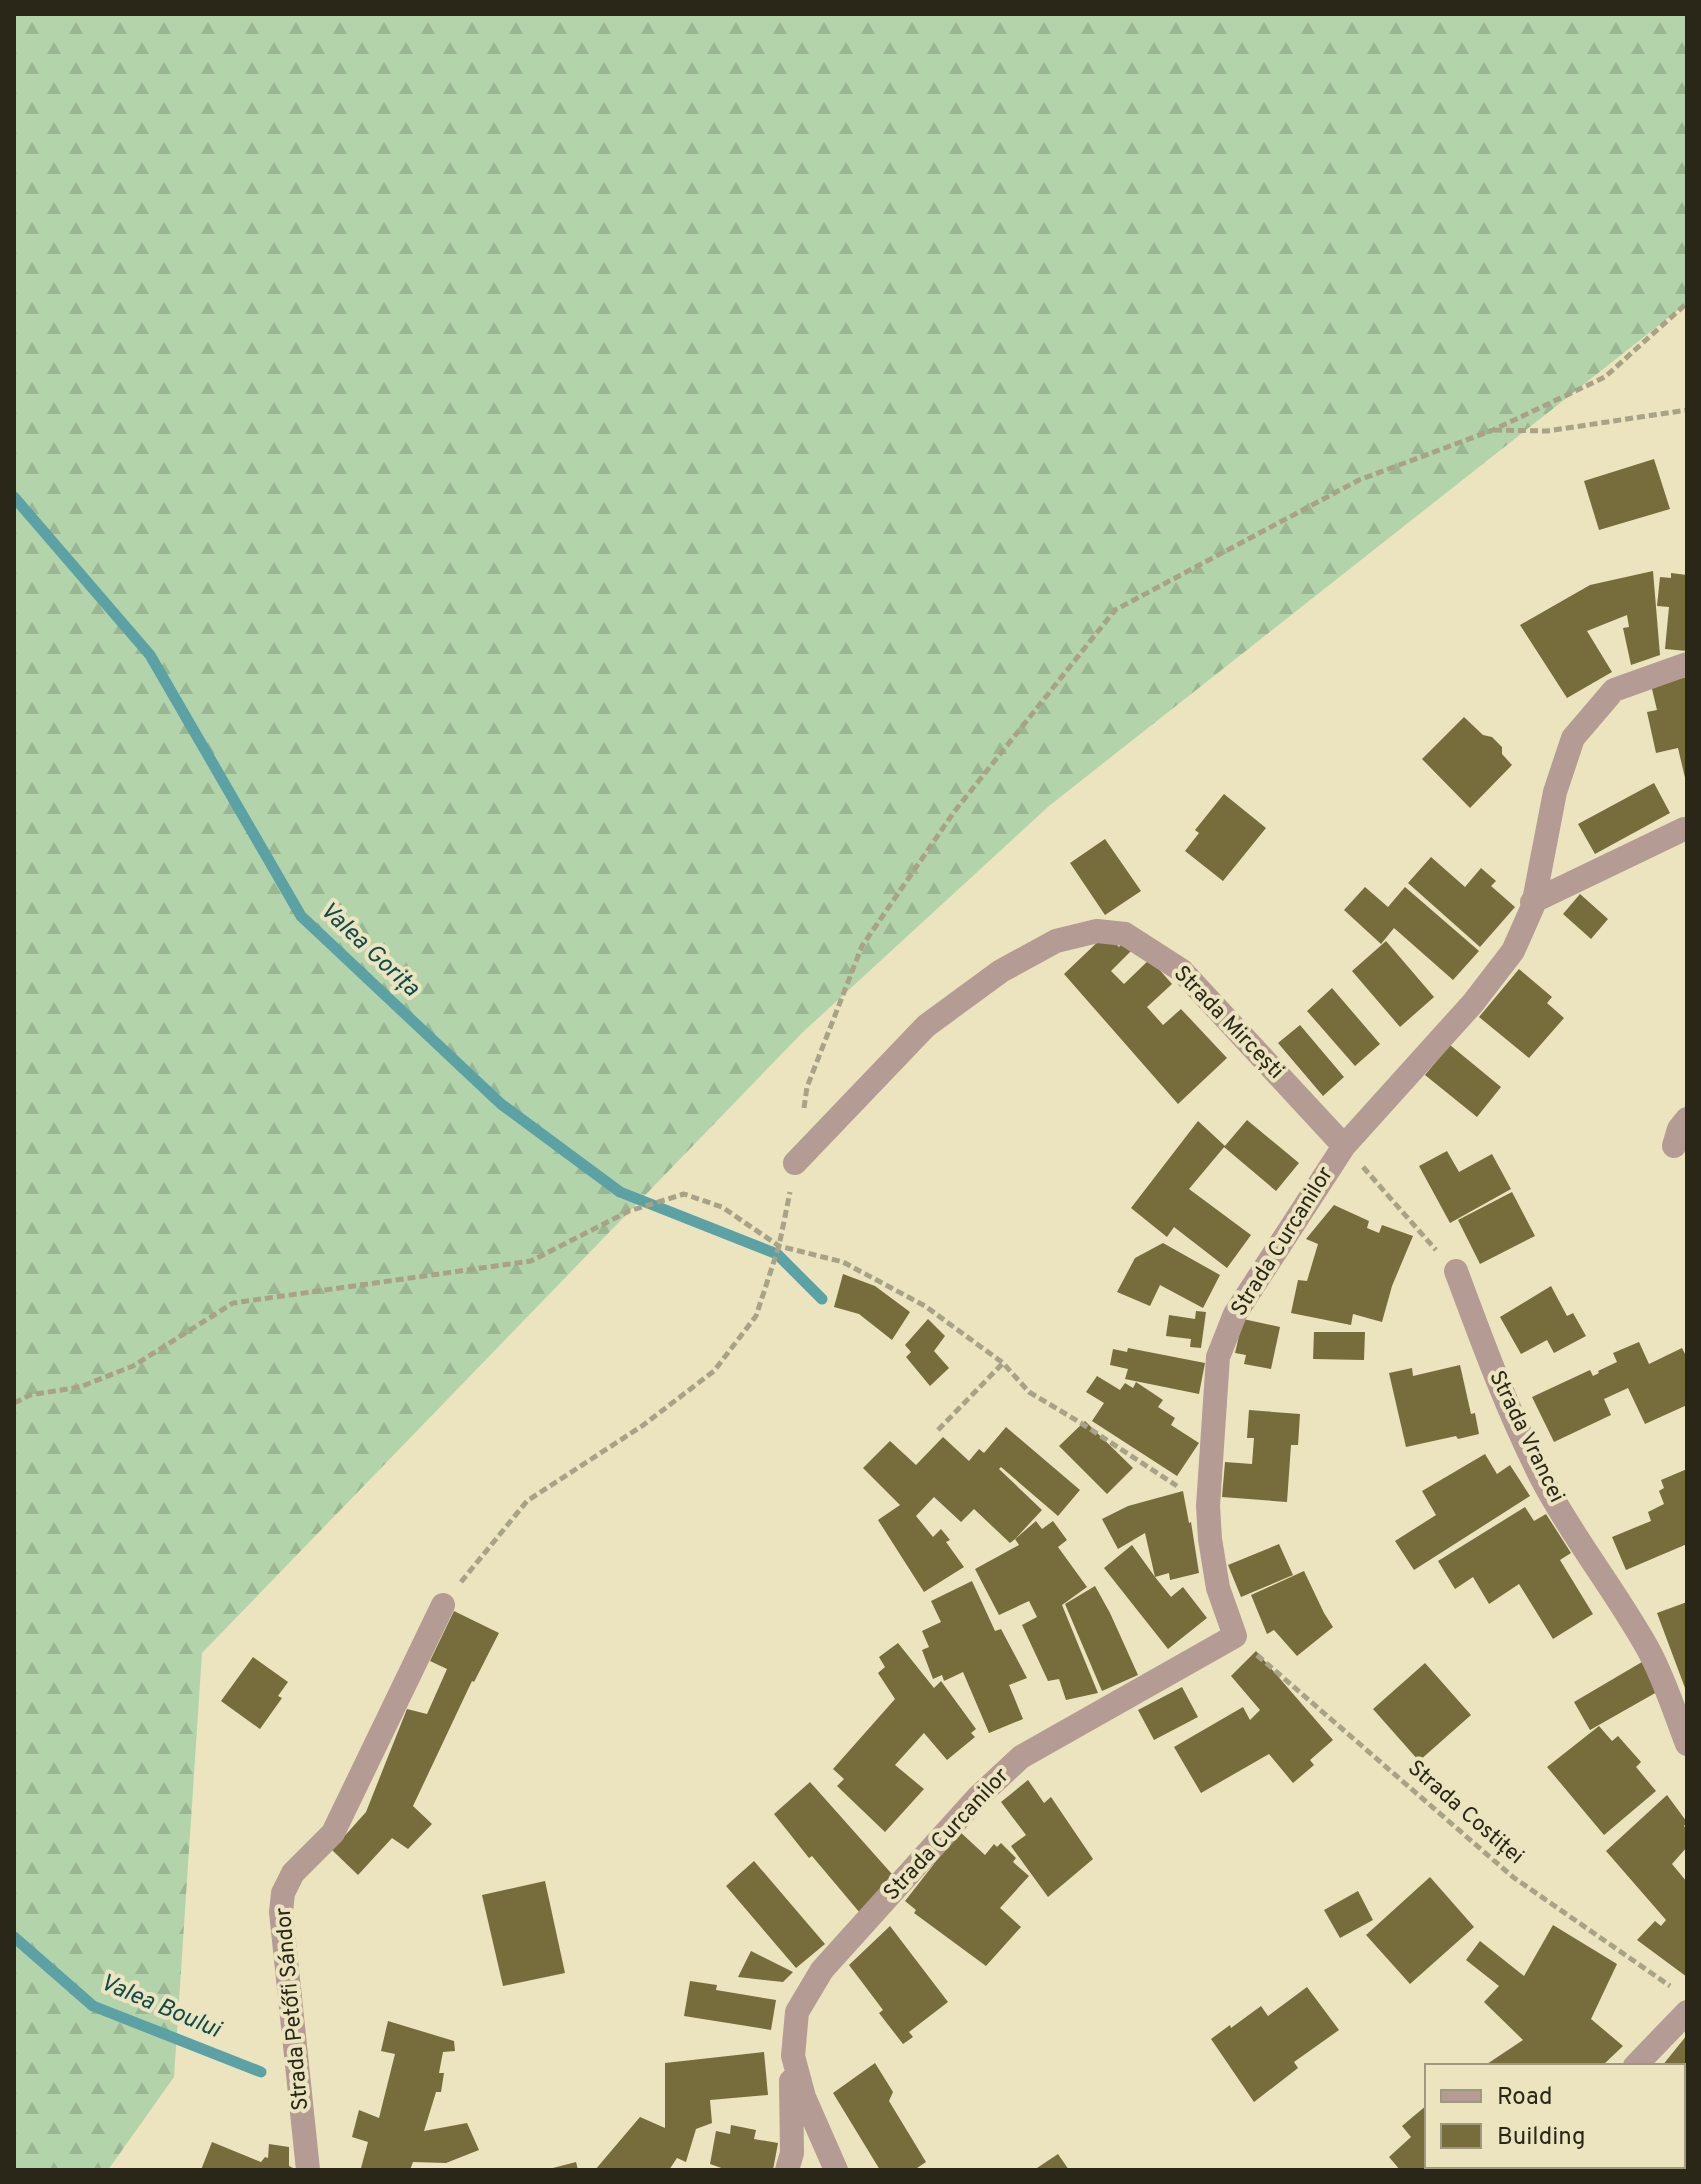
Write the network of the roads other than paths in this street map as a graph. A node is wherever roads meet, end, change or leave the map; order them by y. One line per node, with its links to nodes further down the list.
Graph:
1 (1687, 664): 3 (street, Strada Curcanilor)
2 (1684, 829): 3 (street)
3 (1532, 902): 5 (street, Strada Curcanilor)
4 (1687, 1119): 6 (street)
5 (1344, 1146): 7 (street, Strada Mircești); 12 (street, Strada Curcanilor)
6 (1674, 1146)
7 (795, 1163)
8 (1456, 1271): 10 (street, Strada Vrancei)
9 (443, 1605): 14 (street, Strada Petőfi Sándor)
10 (1687, 1744)
11 (1687, 2012): 13 (street)
12 (793, 2056): 15 (street); 16 (street, Strada Curcanilor)
13 (1637, 2064)
14 (308, 2170)
15 (787, 2170)
16 (836, 2170)

